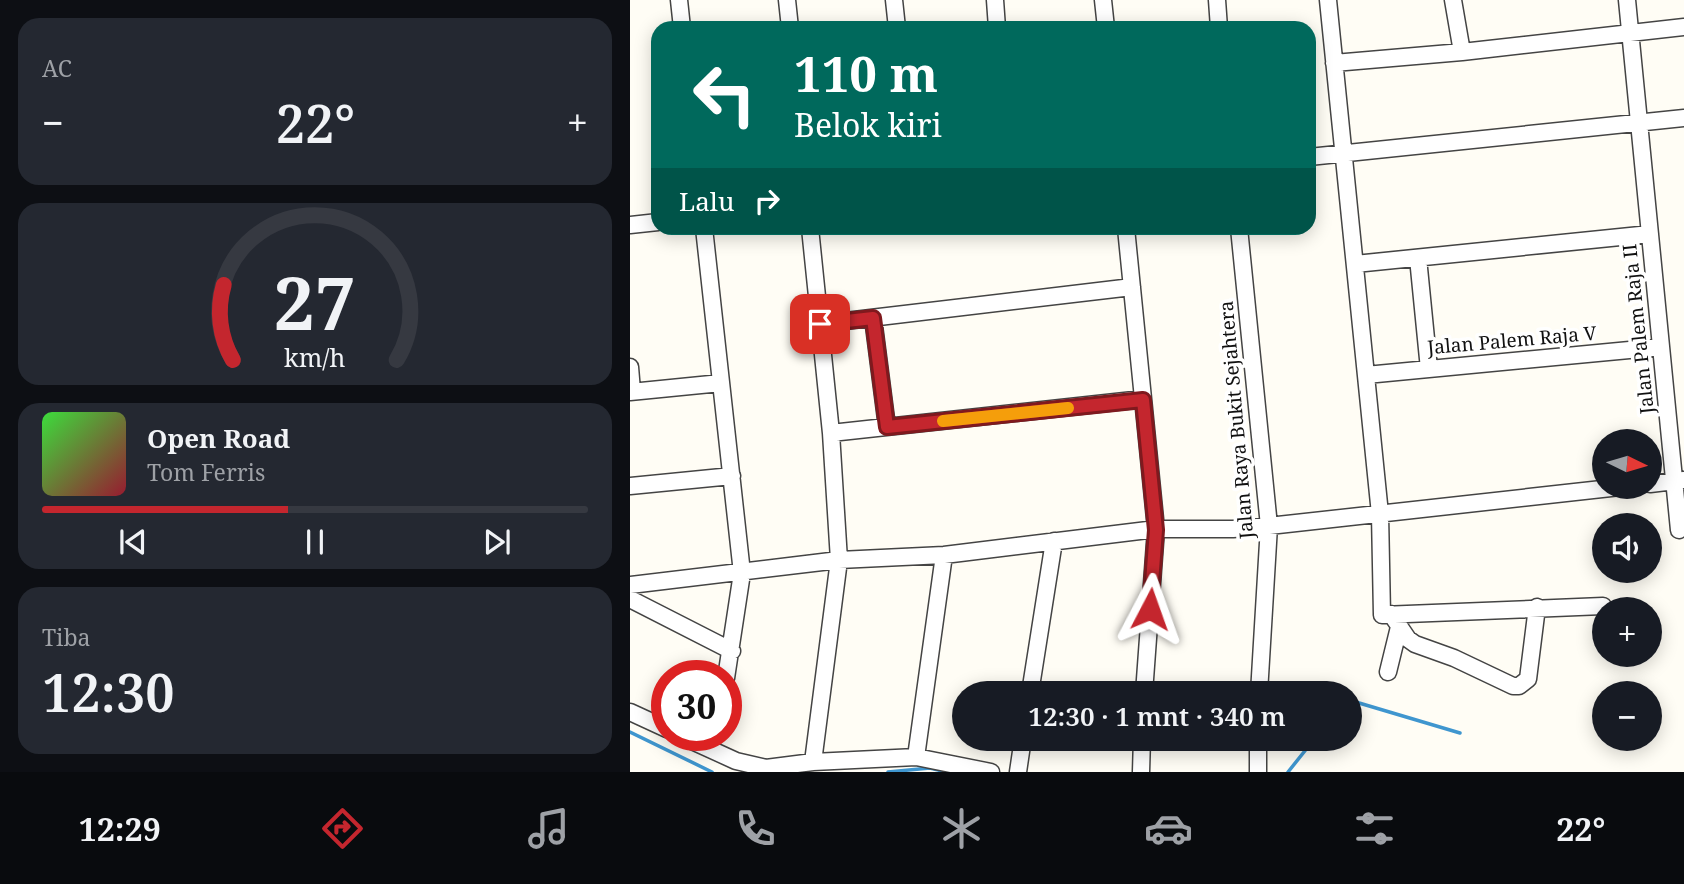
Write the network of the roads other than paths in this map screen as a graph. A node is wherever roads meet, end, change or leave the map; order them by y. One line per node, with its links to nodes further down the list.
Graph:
1 (679, 0): 10 (street)
2 (788, 0): 11 (street)
3 (894, 0): 12 (street)
4 (995, 0): 13 (street)
5 (1103, 0): 14 (street)
6 (1217, 0): 15 (street)
7 (1328, 0): 19 (street)
8 (1453, 0): 18 (street)
9 (1627, 0): 17 (street, Jalan Palem Raja II)
10 (681, 21)
11 (790, 21)
12 (896, 21)
13 (996, 21)
14 (1105, 21)
15 (1218, 21)
16 (1684, 27): 17 (street)
17 (1630, 33): 18 (street); 21 (street, Jalan Palem Raja II)
18 (1462, 52): 19 (street)
19 (1335, 63): 22 (street)
20 (1684, 118): 21 (street)
21 (1639, 123): 22 (street); 26 (street, Jalan Palem Raja II)
22 (1344, 153): 23 (street); 32 (street)
23 (1316, 156)
24 (651, 223): 25 (street)
25 (630, 225)
26 (1650, 234): 31 (street); 36 (street, Jalan Palem Raja II)
27 (705, 235): 40 (street)
28 (811, 235): 35 (street)
29 (1127, 235): 33 (street)
30 (1240, 235): 50 (street, Jalan Raya Bukit Sejahtera)
31 (1418, 258): 32 (street); 38 (street)
32 (1355, 264): 39 (street)
33 (1132, 287): 34 (street); 42 (street)
34 (873, 318): 35 (street); 43 (street)
35 (820, 324): 44 (street)
36 (1661, 347): 38 (street, Jalan Palem Raja V); 46 (street, Jalan Palem Raja II)
37 (630, 367): 41 (street)
38 (1429, 369): 39 (street, Jalan Palem Raja V)
39 (1366, 374): 49 (street)
40 (722, 383): 41 (street); 45 (street)
41 (631, 391)
42 (1143, 400): 43 (street); 51 (street)
43 (887, 427): 44 (street)
44 (831, 433): 55 (street)
45 (732, 476): 47 (street); 56 (street)
46 (1679, 481): 52 (street, Jalan Palem Raja II)
47 (630, 486)
48 (1592, 490): 49 (street)
49 (1380, 514): 50 (street); 61 (street)
50 (1269, 526): 51 (street); 67 (street, Jalan Raya Bukit Sejahtera)
51 (1156, 530): 53 (street); 66 (street)
52 (1679, 530)
53 (1054, 541): 54 (street); 65 (street)
54 (944, 555): 55 (street); 74 (street)
55 (839, 560): 56 (street); 75 (street)
56 (742, 573): 57 (street); 62 (street)
57 (630, 585)
58 (630, 599): 62 (street)
59 (1592, 606): 60 (street)
60 (1537, 607): 61 (street); 61 (street)
61 (1395, 621): 64 (street)
62 (732, 652): 63 (street)
63 (730, 660)
64 (1388, 672)
65 (1032, 681)
66 (1145, 681)
67 (1260, 681)
68 (630, 712): 69 (street)
69 (651, 722)
70 (724, 751): 75 (street)
71 (1021, 751): 77 (street)
72 (1142, 751): 78 (street)
73 (1258, 751): 79 (street)
74 (916, 757): 75 (street); 76 (street)
75 (813, 762)
76 (991, 772)
77 (1018, 772)
78 (1141, 772)
79 (1258, 772)

